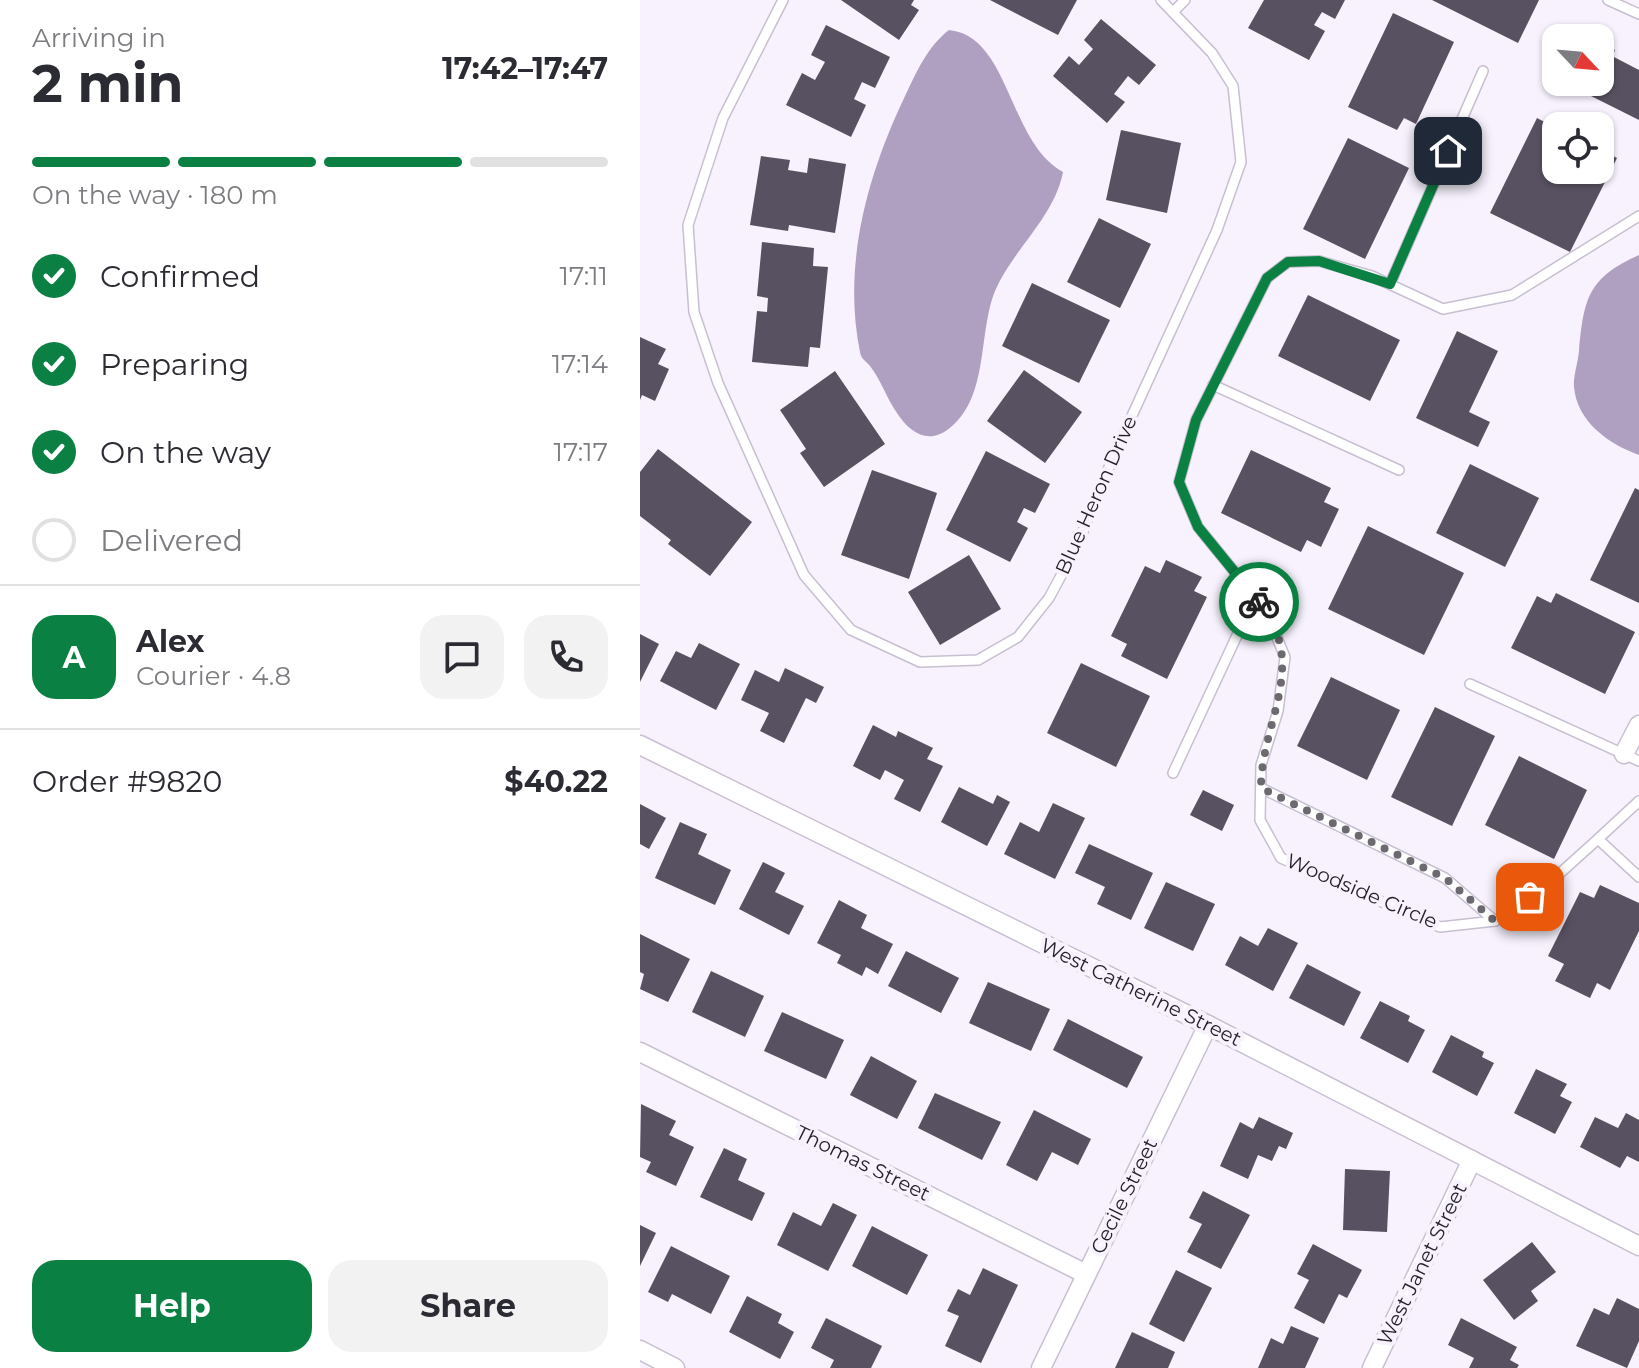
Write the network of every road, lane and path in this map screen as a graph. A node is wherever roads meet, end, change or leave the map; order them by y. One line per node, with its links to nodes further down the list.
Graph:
1 (783, 0): 5 (lane, Blue Heron Drive)
2 (1161, 0): 5 (lane, Blue Heron Drive)
3 (1185, 0): 5 (lane)
4 (1608, 0): 6 (lane)
5 (1173, 12)
6 (1639, 14)
7 (1483, 71): 9 (lane)
8 (1639, 216): 9 (lane, Woodside Circle)
9 (1390, 284): 10 (lane, Woodside Circle)
10 (1213, 385): 11 (lane); 12 (lane, Woodside Circle)
11 (1399, 470)
12 (1265, 609): 17 (lane); 18 (lane, Woodside Circle)
13 (1470, 684): 16 (lane)
14 (1639, 725): 16 (street)
15 (640, 745): 23 (street, West Catherine Street)
16 (1631, 758)
17 (1173, 773)
18 (1261, 788): 22 (lane); 22 (lane, Woodside Circle)
19 (1639, 801): 20 (lane, Woodside Circle)
20 (1598, 839): 21 (lane); 22 (lane, Woodside Circle)
21 (1639, 877)
22 (1495, 921)
23 (1208, 1025): 25 (street, West Catherine Street); 27 (street, Cecile Street)
24 (640, 1052): 27 (street, Thomas Street)
25 (1472, 1160): 26 (street, West Catherine Street); 31 (street, West Janet Street)
26 (1639, 1246)
27 (1086, 1274): 30 (street, Cecile Street)
28 (640, 1350): 29 (street)
29 (675, 1368)
30 (1041, 1368)
31 (1372, 1368)

